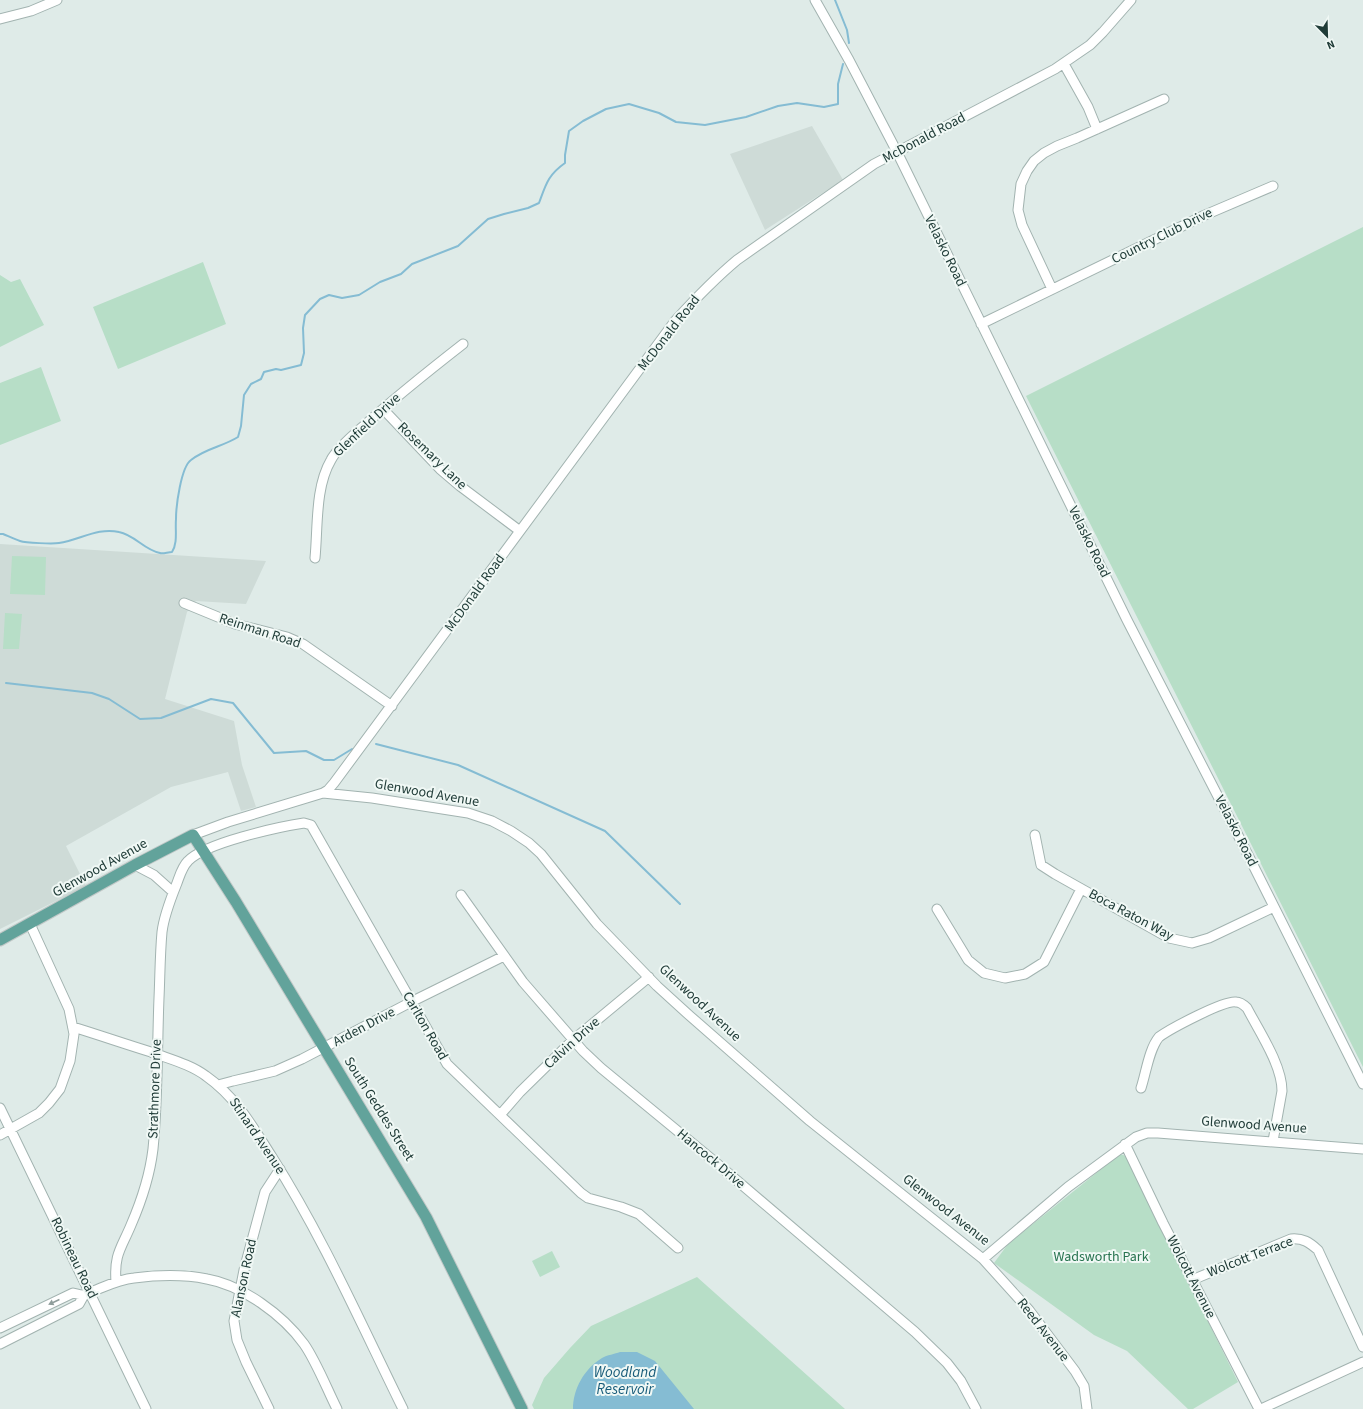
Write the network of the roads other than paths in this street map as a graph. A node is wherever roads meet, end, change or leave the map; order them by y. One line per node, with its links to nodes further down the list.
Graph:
1 (57, 0): 4 (street)
2 (815, 0): 8 (street, Velasko Road)
3 (1131, 0): 5 (street, McDonald Road)
4 (0, 19)
5 (1064, 64): 7 (street); 8 (street, McDonald Road)
6 (1164, 99): 7 (street)
7 (1097, 130): 10 (street)
8 (896, 152): 11 (street, Velasko Road); 14 (street, McDonald Road)
9 (1273, 186): 10 (street, Country Club Drive)
10 (1052, 289): 11 (street, Country Club Drive)
11 (981, 324): 26 (street, Velasko Road)
12 (463, 344): 13 (street, Glenfield Drive)
13 (384, 408): 14 (street, Rosemary Lane); 15 (street, Glenfield Drive)
14 (520, 531): 17 (street, McDonald Road)
15 (315, 558)
16 (184, 603): 17 (street, Reinman Road)
17 (392, 706): 18 (street, McDonald Road)
18 (323, 793): 19 (street, Glenwood Avenue); 31 (street, Glenwood Avenue)
19 (193, 835): 21 (main road, South Geddes Street); 22 (main road, Glenwood Avenue)
20 (1035, 835): 23 (street, Boca Raton Way)
21 (203, 851): 24 (street, Strathmore Drive); 32 (street, Carlton Road); 35 (main road, South Geddes Street)
22 (135, 865): 24 (street); 28 (main road, Glenwood Avenue)
23 (1081, 889): 26 (street, Boca Raton Way); 27 (street)
24 (173, 892): 36 (street, Strathmore Drive)
25 (461, 894): 30 (street, Hancock Drive)
26 (1274, 908): 37 (street, Velasko Road)
27 (937, 909)
28 (30, 924): 29 (main road, Glenwood Avenue); 33 (street)
29 (0, 940)
30 (504, 956): 32 (street, Arden Drive); 34 (street, Hancock Drive)
31 (650, 978): 34 (street, Calvin Drive); 49 (street, Glenwood Avenue)
32 (411, 1002): 35 (street, Arden Drive); 41 (street, Carlton Road)
33 (73, 1027): 36 (street, Stinard Avenue); 42 (street)
34 (573, 1040): 41 (street, Calvin Drive); 63 (street, Hancock Drive)
35 (324, 1048): 38 (street, Arden Drive); 62 (main road, South Geddes Street)
36 (157, 1055): 38 (street, Stinard Avenue); 51 (street, Strathmore Drive)
37 (1363, 1084)
38 (218, 1085): 47 (street, Stinard Avenue)
39 (1141, 1088): 44 (street)
40 (0, 1108): 42 (street, Robineau Road)
41 (500, 1115): 48 (street, Carlton Road)
42 (10, 1130): 43 (street); 53 (street, Robineau Road)
43 (0, 1135)
44 (1273, 1141): 45 (street, Glenwood Avenue); 46 (street, Glenwood Avenue)
45 (1125, 1144): 49 (street, Glenwood Avenue); 50 (street, Wolcott Avenue)
46 (1363, 1149)
47 (280, 1169): 52 (street, Alanson Road); 61 (street, Stinard Avenue)
48 (678, 1248)
49 (983, 1259): 64 (street, Reed Avenue)
50 (1192, 1280): 56 (street, Wolcott Terrace); 65 (street, Wolcott Avenue)
51 (116, 1282): 52 (street); 53 (street)
52 (240, 1291): 59 (street, Alanson Road); 60 (street)
53 (87, 1294): 54 (street, one-way to 54); 55 (street); 58 (street, Robineau Road)
54 (0, 1328)
55 (0, 1344)
56 (1363, 1347)
57 (1363, 1362): 65 (street)
58 (146, 1409)
59 (269, 1409)
60 (337, 1409)
61 (403, 1409)
62 (522, 1409)
63 (976, 1409)
64 (1087, 1409)
65 (1260, 1409)

